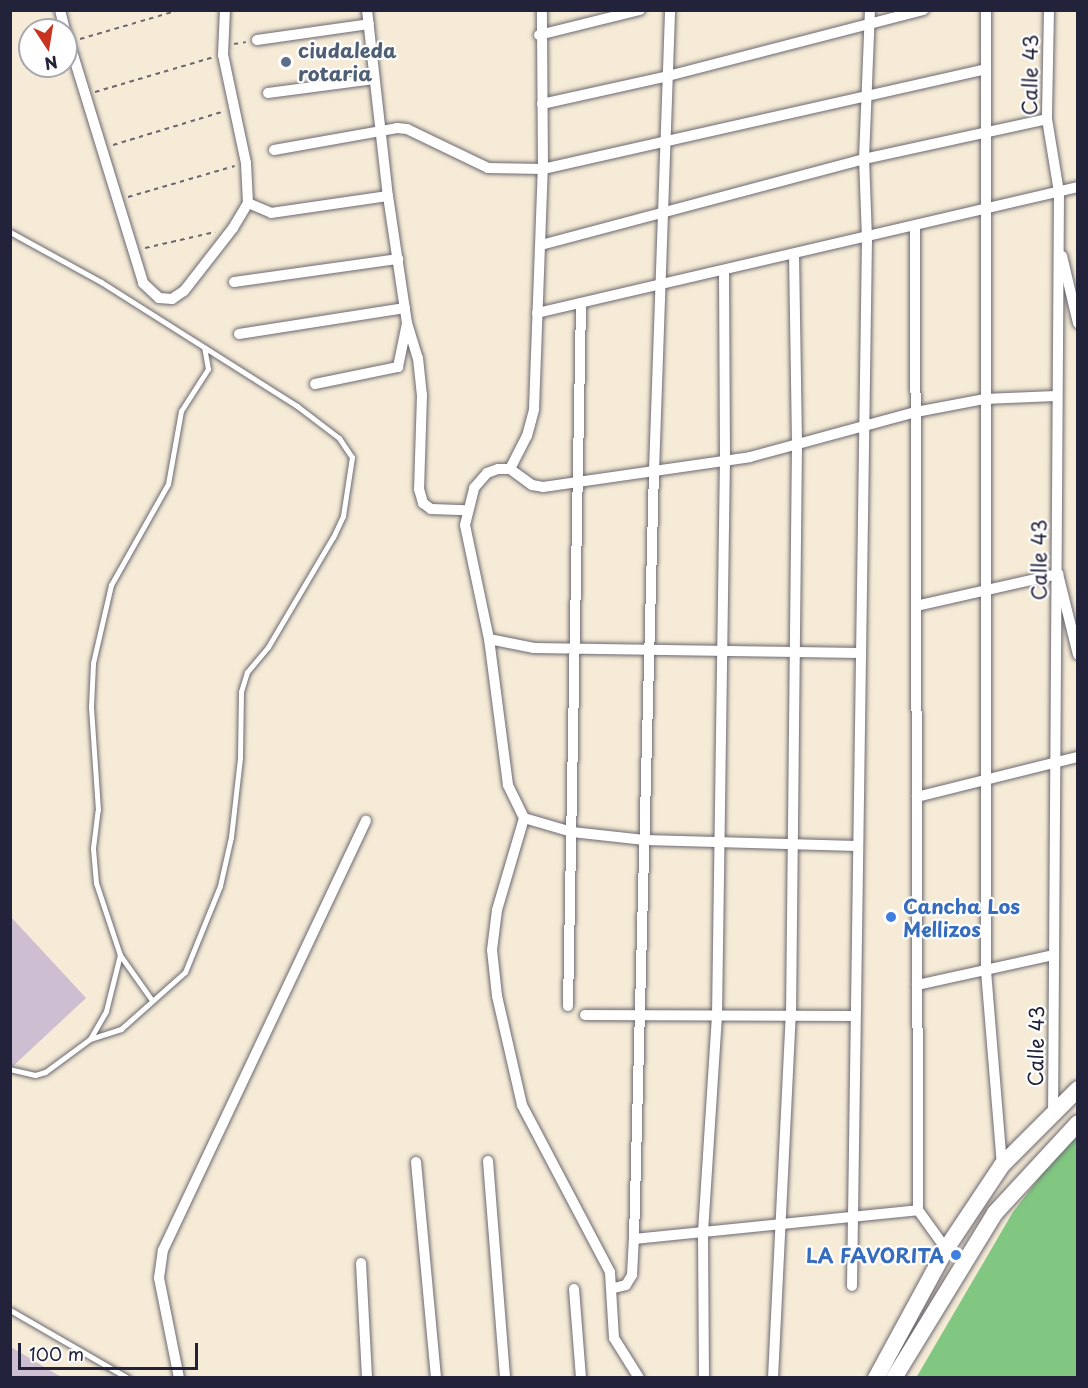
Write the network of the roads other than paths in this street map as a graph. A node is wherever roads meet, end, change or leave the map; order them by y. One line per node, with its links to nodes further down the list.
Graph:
1 (225, 10): 30 (street)
2 (367, 10): 10 (street)
3 (542, 10): 11 (street)
4 (640, 10): 11 (street)
5 (670, 10): 15 (street)
6 (924, 10): 9 (street)
7 (986, 10): 14 (street)
8 (1049, 10): 20 (street, Calle 43)
9 (871, 16): 15 (street); 18 (street)
10 (369, 24): 12 (street); 16 (street)
11 (539, 35): 19 (street)
12 (257, 40)
13 (78, 68): 30 (street)
14 (985, 69): 18 (street); 22 (street)
15 (668, 76): 19 (street); 23 (street)
16 (374, 79): 17 (street); 21 (street)
17 (268, 93)
18 (866, 98): 23 (street); 25 (street)
19 (542, 104): 26 (street)
20 (1047, 119): 22 (street); 28 (street, Calle 43)
21 (381, 128): 24 (street); 26 (street); 29 (street)
22 (985, 134): 25 (street); 31 (street)
23 (665, 143): 26 (street); 32 (street)
24 (274, 150)
25 (864, 159): 32 (street); 35 (street)
26 (543, 169): 37 (street)
27 (1077, 187): 28 (street)
28 (1059, 192): 31 (street); 36 (street, Calle 43)
29 (388, 196): 30 (street); 39 (street)
30 (252, 205)
31 (985, 210): 33 (street); 52 (street)
32 (663, 214): 37 (street); 42 (street)
33 (915, 228): 35 (street); 53 (street)
34 (10, 232): 49 (lane)
35 (867, 239): 38 (street); 54 (street)
36 (1058, 239): 47 (street); 51 (street, Calle 43)
37 (541, 245): 45 (street)
38 (794, 255): 40 (street); 55 (street)
39 (398, 259): 41 (street); 44 (street)
40 (724, 271): 42 (street); 56 (street)
41 (234, 282)
42 (661, 285): 43 (street); 58 (street)
43 (581, 303): 45 (street); 59 (street)
44 (405, 308): 46 (street); 48 (street)
45 (537, 313): 57 (street)
46 (407, 323): 50 (street); 60 (street)
47 (1077, 323)
48 (239, 334)
49 (204, 347): 82 (lane); 86 (lane)
50 (315, 384)
51 (1056, 396): 52 (street); 61 (street, Calle 43)
52 (984, 399): 53 (street); 62 (street)
53 (916, 412): 54 (street); 63 (street)
54 (864, 426): 55 (street); 69 (street)
55 (797, 444): 56 (street); 68 (street)
56 (725, 460): 58 (street); 67 (street)
57 (510, 469): 59 (street); 60 (street)
58 (654, 471): 59 (street); 66 (street)
59 (576, 482): 65 (street)
60 (466, 510): 64 (street)
61 (1058, 574): 62 (street); 70 (street); 72 (street, Calle 43)
62 (985, 590): 63 (street); 73 (street)
63 (916, 606): 74 (street)
64 (489, 639): 65 (street); 75 (street)
65 (572, 646): 66 (street); 77 (street)
66 (650, 648): 67 (street); 78 (street)
67 (722, 650): 68 (street); 79 (street)
68 (795, 652): 69 (street); 80 (street)
69 (860, 653): 81 (street)
70 (1077, 655)
71 (1077, 757): 72 (street)
72 (1054, 763): 73 (street); 83 (street, Calle 43)
73 (985, 780): 74 (street); 84 (street)
74 (917, 798): 85 (street)
75 (524, 818): 77 (street); 109 (street)
76 (366, 822): 113 (street)
77 (572, 832): 78 (street); 87 (street)
78 (645, 840): 79 (street); 89 (street)
79 (720, 842): 80 (street); 90 (street)
80 (793, 844): 81 (street); 91 (street)
81 (857, 846): 92 (street)
82 (120, 955): 86 (lane); 93 (lane)
83 (1054, 955): 84 (street); 96 (street, Calle 43)
84 (986, 971): 85 (street); 100 (street)
85 (917, 985): 101 (street)
86 (151, 999): 93 (lane)
87 (568, 1006)
88 (585, 1015): 89 (street)
89 (640, 1016): 90 (street); 105 (street)
90 (717, 1016): 91 (street); 104 (street)
91 (791, 1016): 92 (street); 103 (street)
92 (854, 1016): 102 (street)
93 (90, 1039): 94 (lane)
94 (10, 1069)
95 (1077, 1089): 96 (street)
96 (1053, 1110): 100 (street)
97 (1077, 1123): 122 (street)
98 (488, 1161): 116 (street)
99 (416, 1162): 115 (street)
100 (1002, 1165): 106 (street)
101 (918, 1210): 102 (street); 106 (street)
102 (851, 1216): 103 (street); 108 (street)
103 (780, 1224): 104 (street); 120 (street)
104 (703, 1232): 105 (street); 119 (street)
105 (634, 1239): 109 (street)
106 (946, 1250): 121 (street)
107 (361, 1263): 114 (street)
108 (852, 1287)
109 (614, 1288): 118 (street)
110 (573, 1289): 117 (street)
111 (10, 1310): 112 (lane)
112 (128, 1377)
113 (179, 1377)
114 (367, 1377)
115 (436, 1377)
116 (506, 1377)
117 (580, 1377)
118 (639, 1377)
119 (704, 1377)
120 (773, 1377)
121 (876, 1377)
122 (894, 1377)

